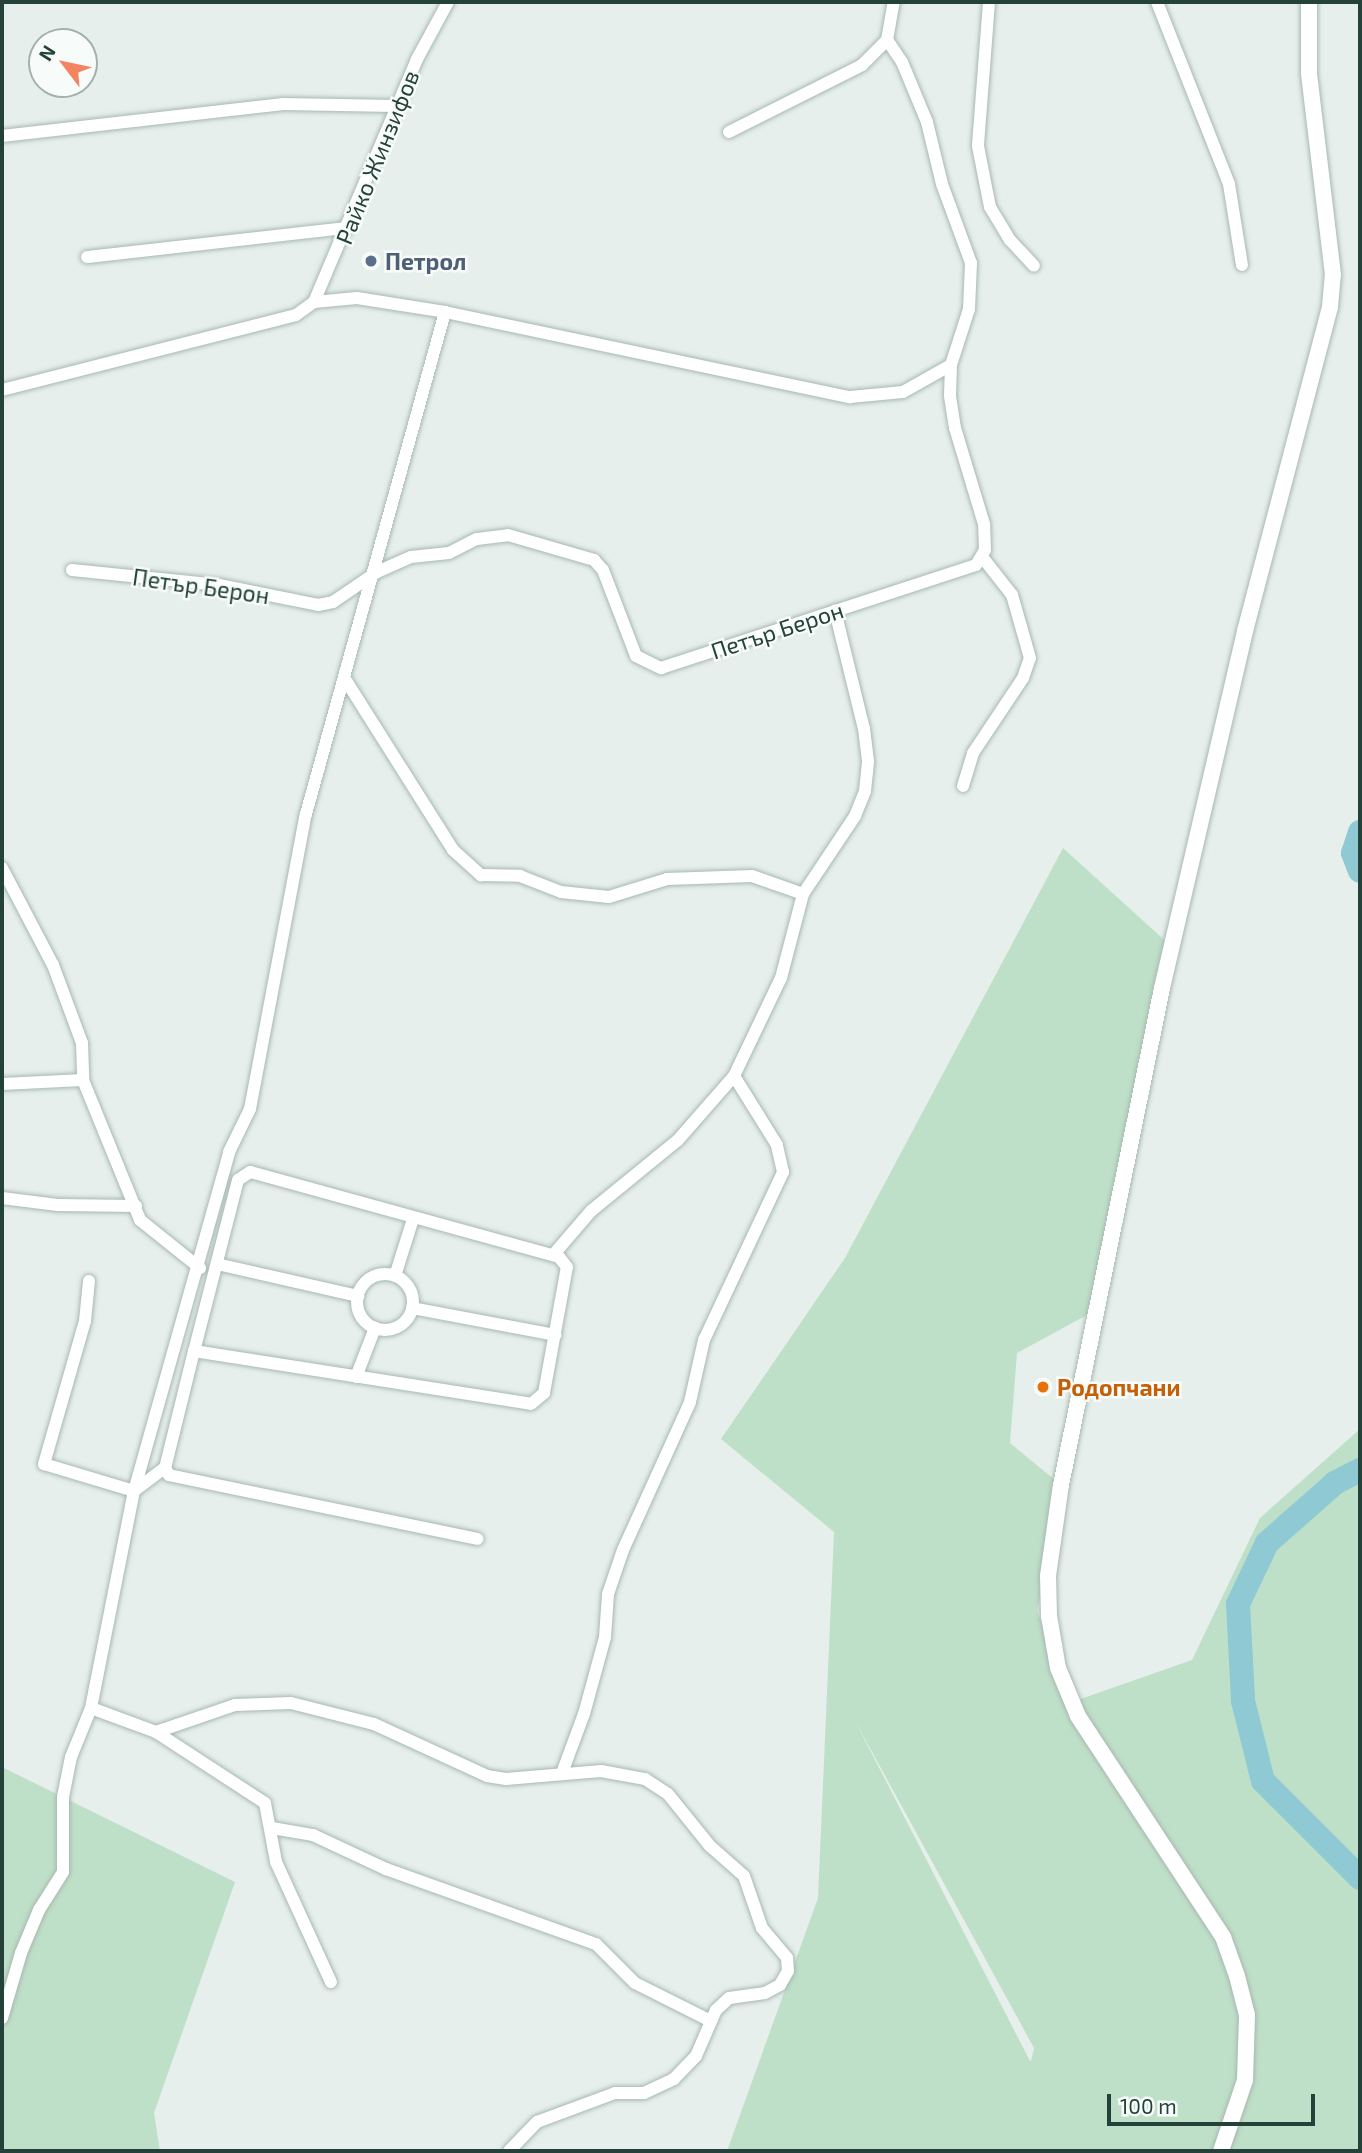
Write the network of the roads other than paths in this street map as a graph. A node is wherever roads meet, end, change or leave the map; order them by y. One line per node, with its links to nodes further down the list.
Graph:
1 (448, 2): 7 (street, Райко Жинзифов)
2 (894, 2): 6 (street)
3 (989, 2): 13 (street)
4 (1157, 2): 12 (street)
5 (1309, 2): 54 (street)
6 (887, 40): 8 (street); 16 (street)
7 (396, 106): 9 (street); 10 (street, Райко Жинзифов)
8 (729, 132)
9 (2, 136)
10 (347, 228): 11 (street); 14 (street, Райко Жинзифов)
11 (87, 257)
12 (1242, 265)
13 (1034, 266)
14 (309, 306): 15 (street); 17 (street)
15 (445, 312): 16 (street); 20 (street)
16 (951, 365): 18 (street)
17 (2, 390)
18 (983, 558): 21 (street, Петър Берон); 23 (street)
19 (72, 570): 20 (street, Петър Берон)
20 (377, 572): 21 (street, Петър Берон); 22 (street)
21 (835, 611): 25 (street)
22 (345, 679): 25 (street); 34 (street)
23 (963, 786)
24 (2, 868): 27 (street)
25 (803, 894): 26 (street)
26 (734, 1076): 32 (street); 48 (street)
27 (83, 1080): 28 (street); 30 (street)
28 (2, 1084)
29 (2, 1198): 30 (street)
30 (136, 1206): 34 (street)
31 (413, 1219): 32 (street); 33 (street); 35 (street)
32 (554, 1254): 40 (street)
33 (217, 1264): 37 (street); 41 (street)
34 (200, 1268): 44 (street)
35 (395, 1276): 37 (street); 38 (street)
36 (89, 1281): 44 (street)
37 (358, 1296): 39 (street)
38 (412, 1308): 39 (street); 40 (street)
39 (375, 1328): 42 (street)
40 (555, 1335): 42 (street)
41 (194, 1351): 42 (street); 43 (street)
42 (356, 1377)
43 (165, 1468): 44 (street); 45 (street)
44 (134, 1491): 46 (street)
45 (477, 1539)
46 (91, 1708): 47 (street); 51 (street)
47 (156, 1732): 48 (street); 49 (street)
48 (562, 1773): 52 (street)
49 (272, 1828): 50 (street); 52 (street)
50 (331, 1982)
51 (2, 2018)
52 (711, 2021): 53 (street)
53 (509, 2151)
54 (1221, 2151)

